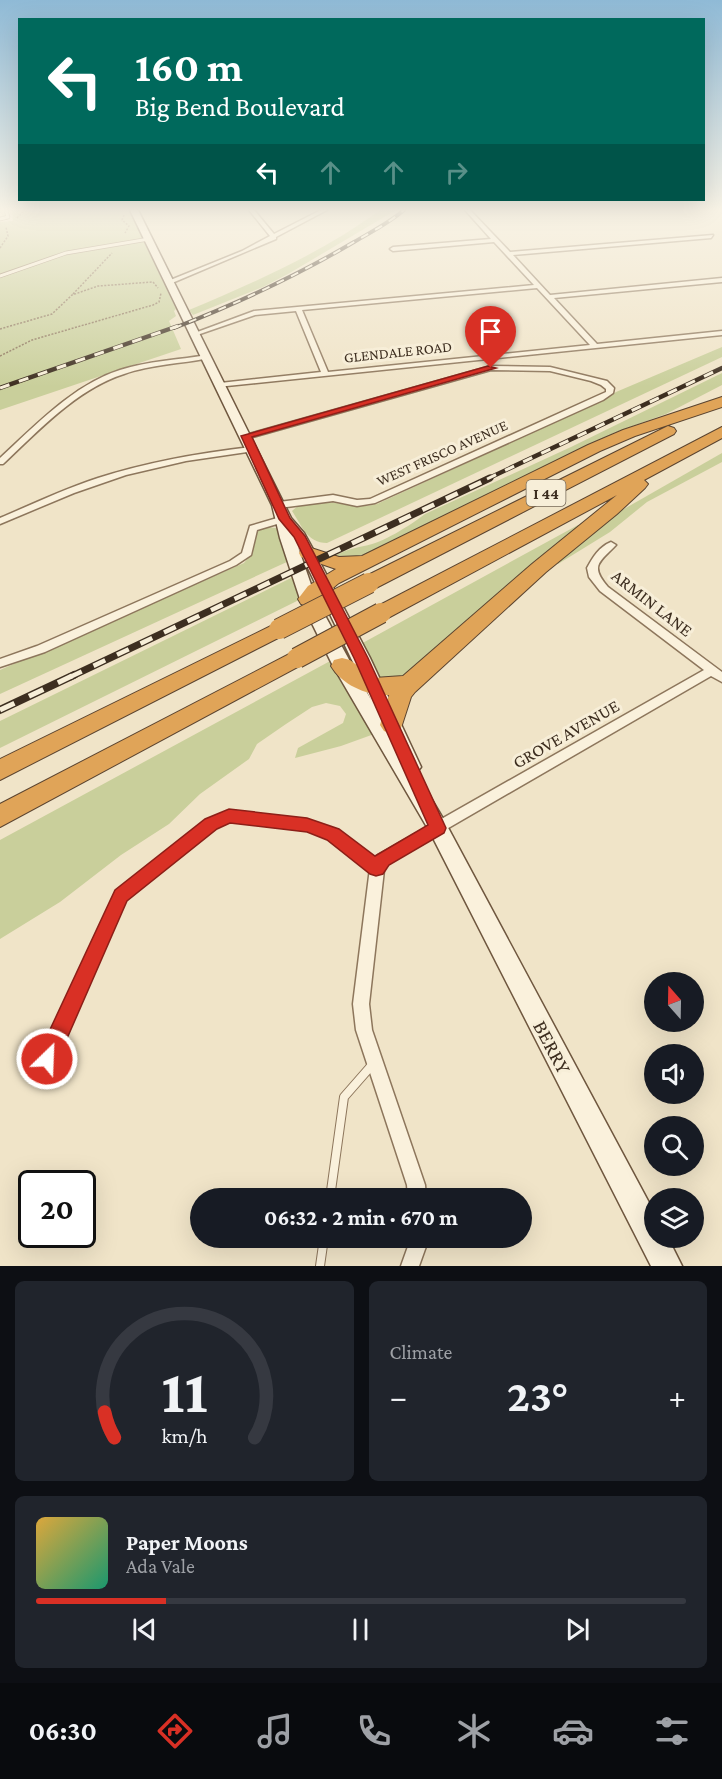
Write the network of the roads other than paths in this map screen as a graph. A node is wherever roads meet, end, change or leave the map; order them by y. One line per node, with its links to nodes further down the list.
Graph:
1 (20, 269): 5 (lane)
2 (164, 269): 7 (main road)
3 (204, 269): 7 (street)
4 (522, 269): 8 (street)
5 (0, 276)
6 (722, 280): 9 (street)
7 (170, 282): 12 (main road)
8 (538, 286): 9 (street); 10 (street)
9 (548, 297): 13 (street)
10 (298, 309): 12 (street); 17 (street)
11 (722, 333): 13 (street, GLENDALE ROAD)
12 (195, 334): 14 (main road)
13 (595, 346): 15 (street, GLENDALE ROAD)
14 (207, 357): 18 (main road); 23 (street)
15 (466, 358): 16 (street); 17 (street, GLENDALE ROAD)
16 (475, 371): 21 (street); 25 (street, WEST FRISCO AVENUE)
17 (325, 374): 18 (street, GLENDALE ROAD)
18 (220, 384): 21 (main road)
19 (722, 403): 29 (highway); 39 (highway, I 44, bridge)
20 (722, 432): 24 (highway, I 44)
21 (246, 436): 22 (main road)
22 (251, 448): 25 (main road); 26 (street)
23 (0, 462)
24 (661, 464): 36 (highway); 40 (highway, I 44, bridge)
25 (282, 512): 28 (main road); 31 (main road); 32 (street, WEST FRISCO AVENUE)
26 (0, 521)
27 (611, 545): 34 (street, ARMIN LANE)
28 (308, 553): 29 (highway); 30 (main road)
29 (372, 559): 30 (highway)
30 (324, 584): 31 (highway); 37 (main road)
31 (308, 599): 33 (main road)
32 (0, 663)
33 (342, 666): 37 (highway); 41 (main road)
34 (711, 670): 35 (street, ARMIN LANE); 41 (street, GROVE AVENUE)
35 (722, 678)
36 (412, 681): 37 (highway); 38 (highway)
37 (375, 687): 38 (main road)
38 (392, 725): 41 (main road)
39 (0, 770)
40 (0, 816)
41 (438, 828): 42 (street, GROVE AVENUE); 51 (main road, BERRY)
42 (376, 868): 43 (lane); 44 (street)
43 (47, 1059)
44 (374, 1064): 45 (lane); 46 (street)
45 (331, 1188)
46 (416, 1188)
47 (323, 1248): 49 (lane)
48 (416, 1248): 50 (street)
49 (320, 1266)
50 (410, 1266)
51 (667, 1266)

